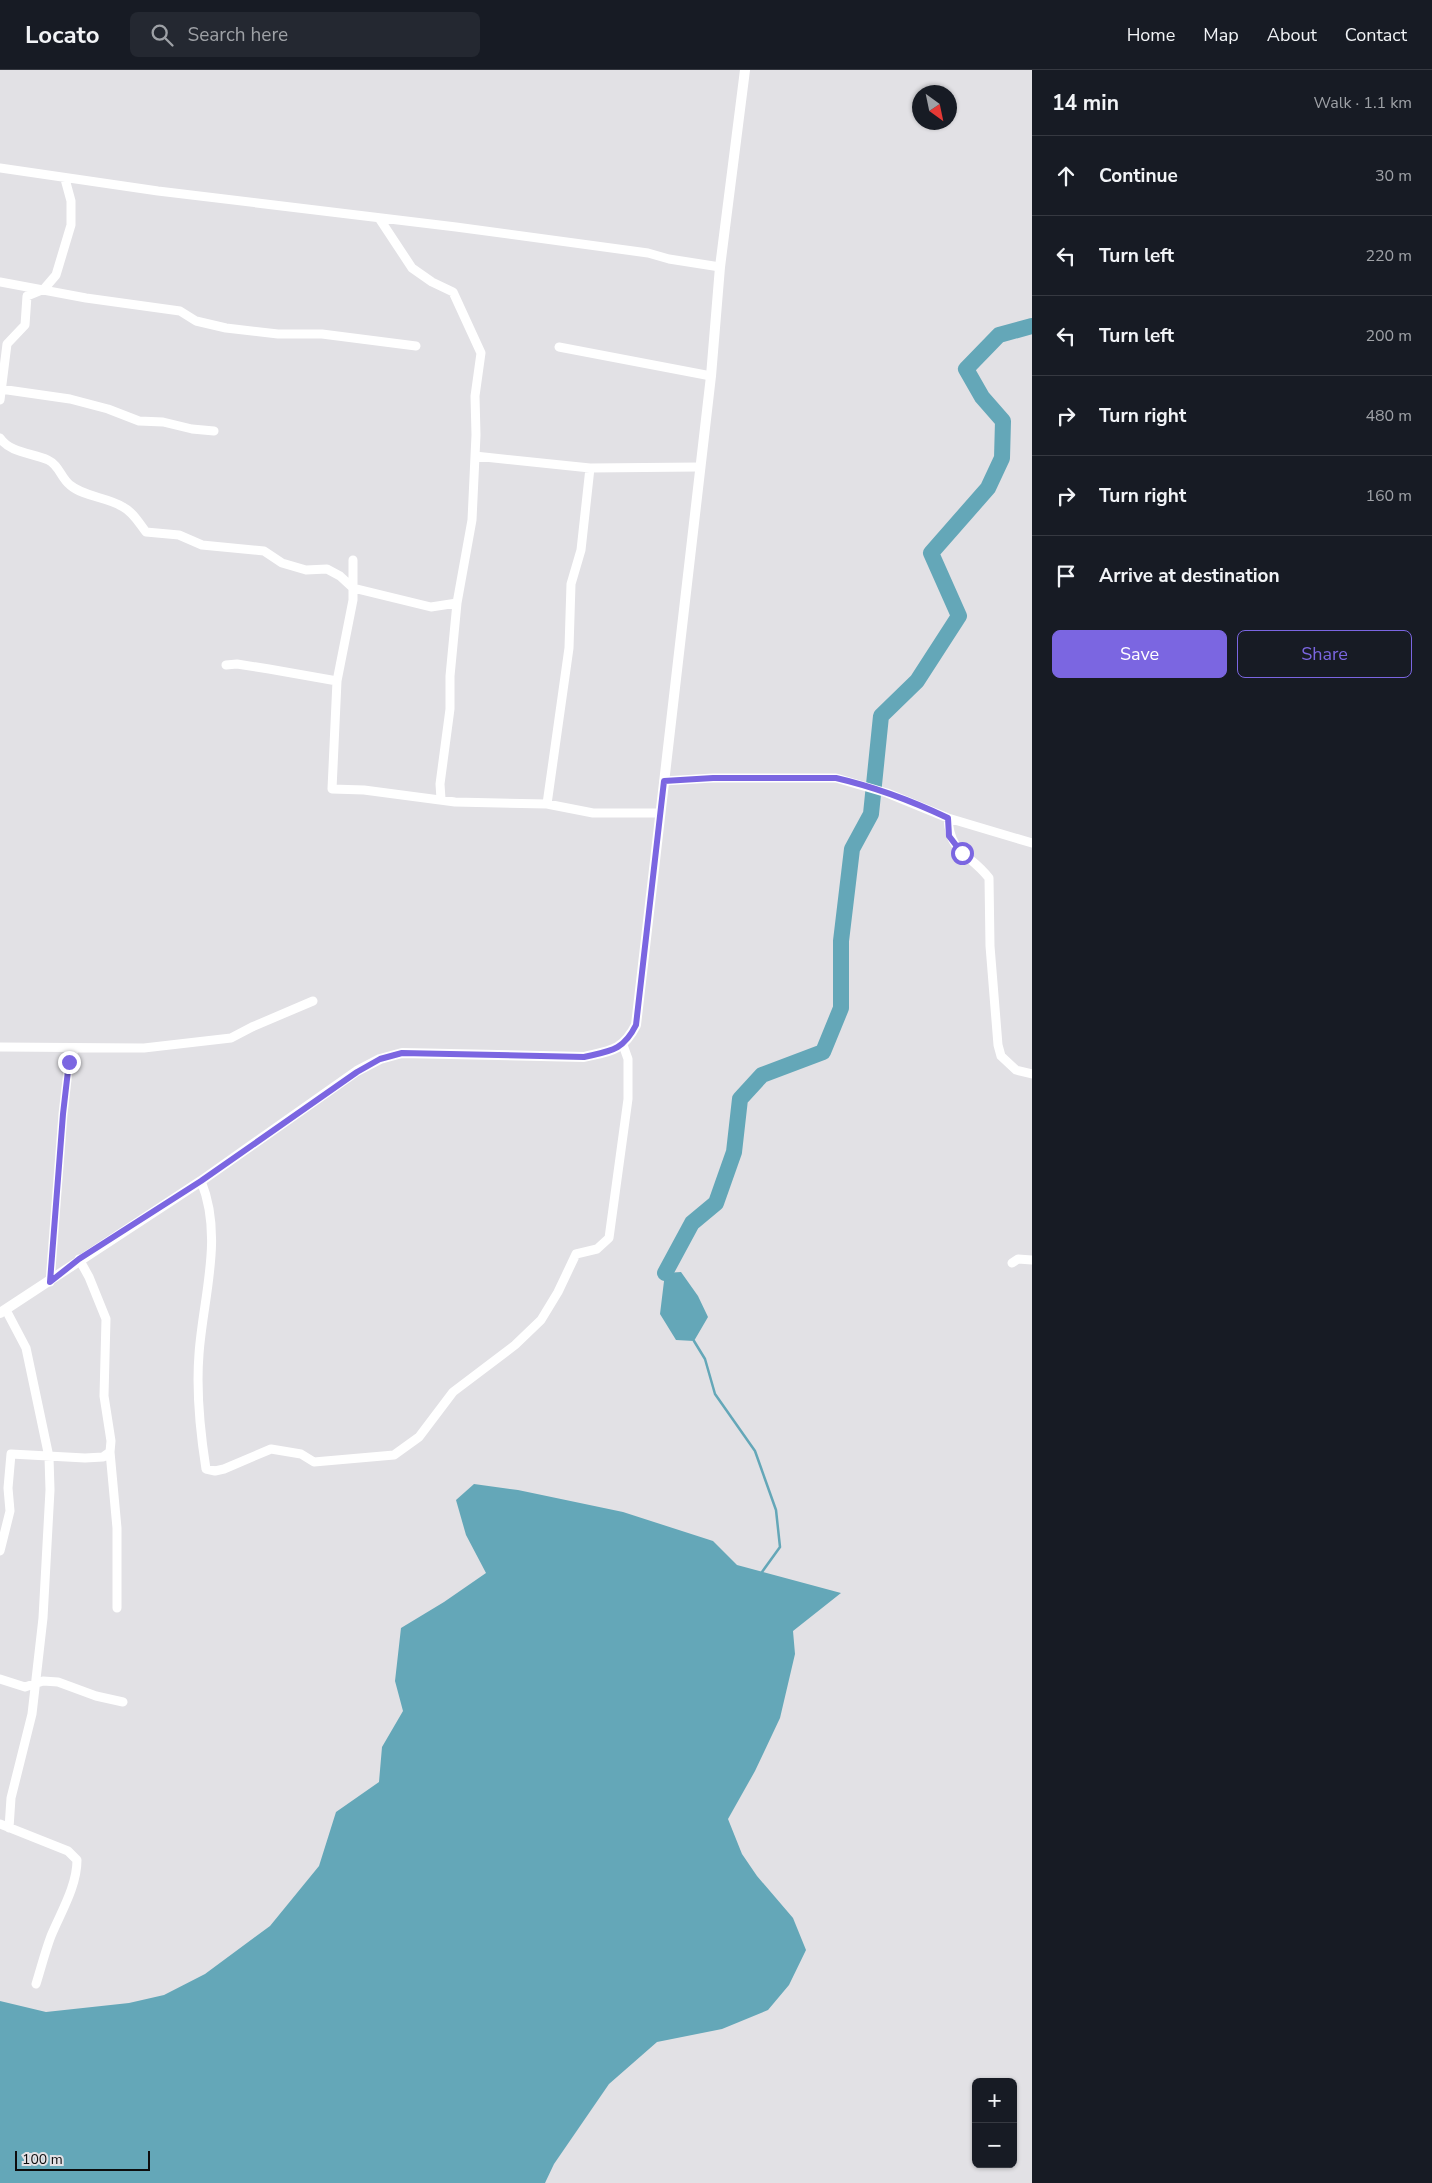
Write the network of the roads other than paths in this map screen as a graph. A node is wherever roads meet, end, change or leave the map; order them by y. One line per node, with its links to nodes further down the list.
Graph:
1 (745, 70): 5 (street)
2 (0, 168): 3 (street)
3 (66, 179): 4 (street); 7 (street)
4 (379, 218): 5 (street); 15 (street)
5 (720, 267): 10 (street)
6 (0, 282): 7 (street)
7 (44, 289): 8 (street); 11 (street)
8 (416, 346)
9 (559, 347): 10 (street)
10 (711, 376): 16 (street)
11 (2, 389): 12 (street); 13 (street)
12 (0, 400)
13 (214, 431)
14 (0, 438): 19 (street)
15 (476, 456): 17 (street); 20 (street)
16 (699, 467): 17 (street); 23 (street)
17 (590, 468): 25 (street)
18 (354, 560): 19 (street)
19 (353, 588): 20 (street); 22 (street)
20 (457, 603): 24 (street)
21 (226, 665): 22 (street)
22 (337, 682): 24 (street)
23 (664, 781): 26 (street); 27 (street)
24 (441, 799): 25 (street)
25 (546, 804): 26 (street)
26 (660, 813): 30 (street)
27 (948, 818): 28 (street); 33 (street)
28 (1032, 842)
29 (313, 1001): 32 (street)
30 (623, 1045): 34 (street); 34 (street)
31 (0, 1047): 32 (street)
32 (75, 1048): 38 (street)
33 (1032, 1074)
34 (201, 1181): 35 (street)
35 (79, 1259): 38 (street); 40 (street)
36 (1032, 1260): 37 (street)
37 (1012, 1263)
38 (50, 1282): 39 (street)
39 (3, 1311): 41 (street)
40 (110, 1452): 41 (street); 43 (street)
41 (48, 1457): 42 (street); 45 (street)
42 (0, 1550)
43 (117, 1608)
44 (0, 1679): 45 (street)
45 (34, 1686): 46 (street); 48 (street)
46 (123, 1702)
47 (0, 1824): 48 (street)
48 (9, 1828): 49 (street)
49 (36, 1984)

